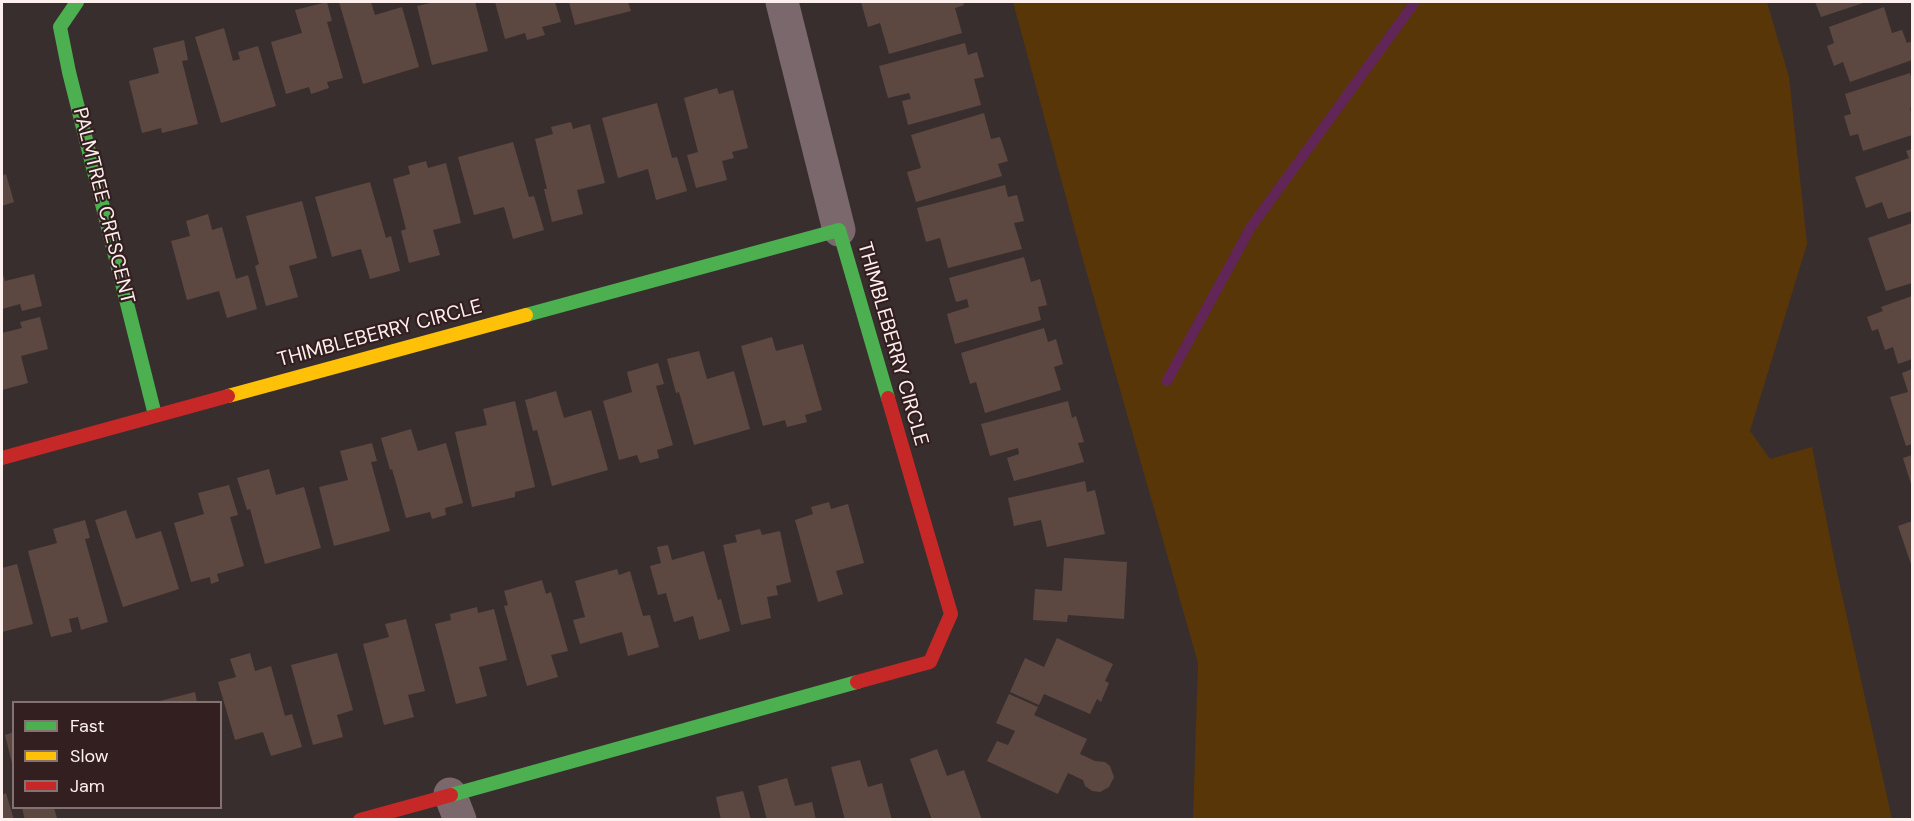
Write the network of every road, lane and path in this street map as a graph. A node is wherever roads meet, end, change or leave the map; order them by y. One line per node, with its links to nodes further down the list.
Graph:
1 (77, 2): 4 (street, PALMTREE CRESCENT)
2 (782, 2): 3 (street)
3 (839, 230): 4 (street, THIMBLEBERRY CIRCLE); 6 (street, THIMBLEBERRY CIRCLE)
4 (155, 415): 5 (street, THIMBLEBERRY CIRCLE)
5 (2, 458)
6 (455, 807): 7 (street, THIMBLEBERRY CIRCLE)
7 (360, 819)

